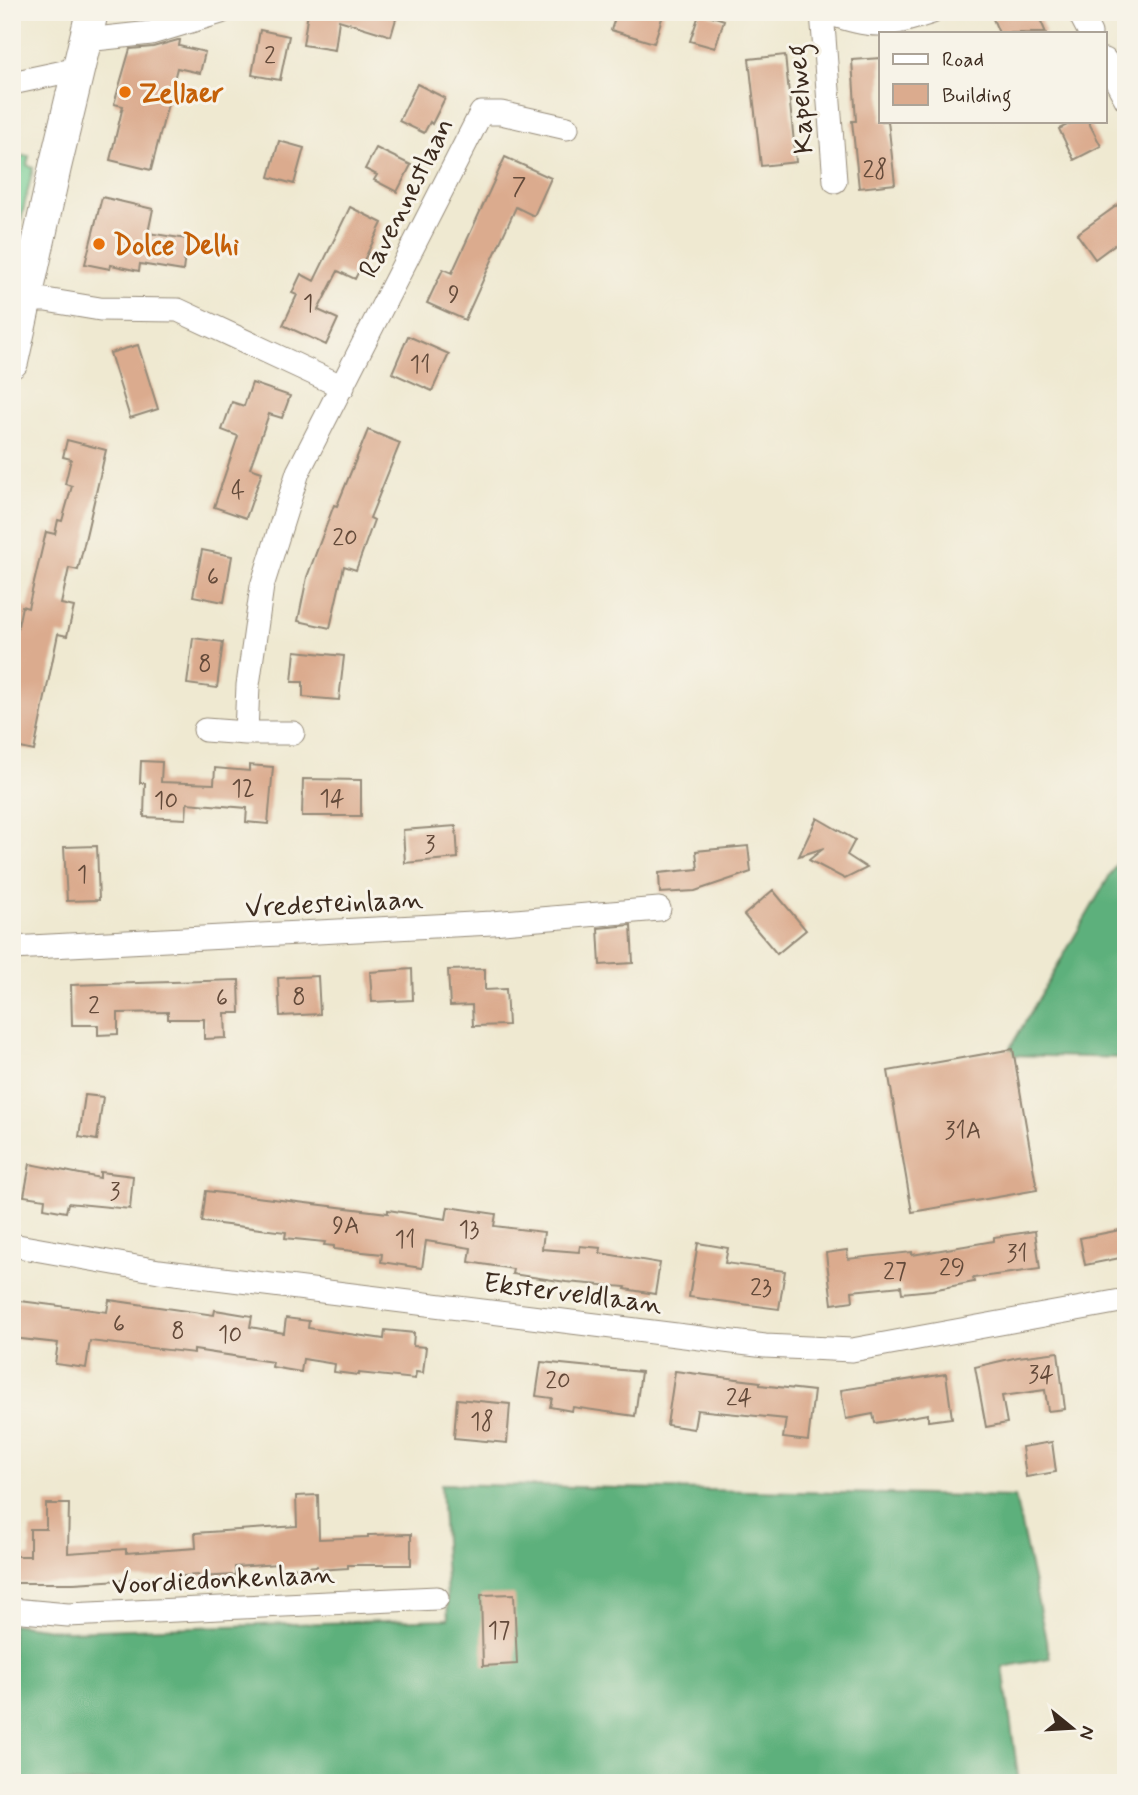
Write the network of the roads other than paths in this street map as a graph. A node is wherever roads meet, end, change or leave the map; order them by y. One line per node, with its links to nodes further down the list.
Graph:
1 (221, 12): 6 (street)
2 (823, 12): 3 (street, Kapelweg); 11 (street, Kapelweg)
3 (932, 12)
4 (1079, 12): 5 (street)
5 (1089, 32)
6 (85, 41): 8 (street); 12 (main road)
7 (1106, 62): 9 (street)
8 (12, 83)
9 (1126, 99)
10 (567, 128): 14 (street, Ravennestlaan)
11 (835, 181)
12 (20, 299): 13 (main road); 14 (street)
13 (12, 362)
14 (343, 387): 16 (street, Ravennestlaan)
15 (205, 730): 16 (street)
16 (246, 733): 17 (street)
17 (293, 733)
18 (659, 909): 19 (street, Vredesteinlaan)
19 (12, 948)
20 (12, 1245): 21 (street, Eksterveldlaan)
21 (1126, 1300)
22 (437, 1598): 23 (street, Voordiedonkenlaan)
23 (12, 1610)

